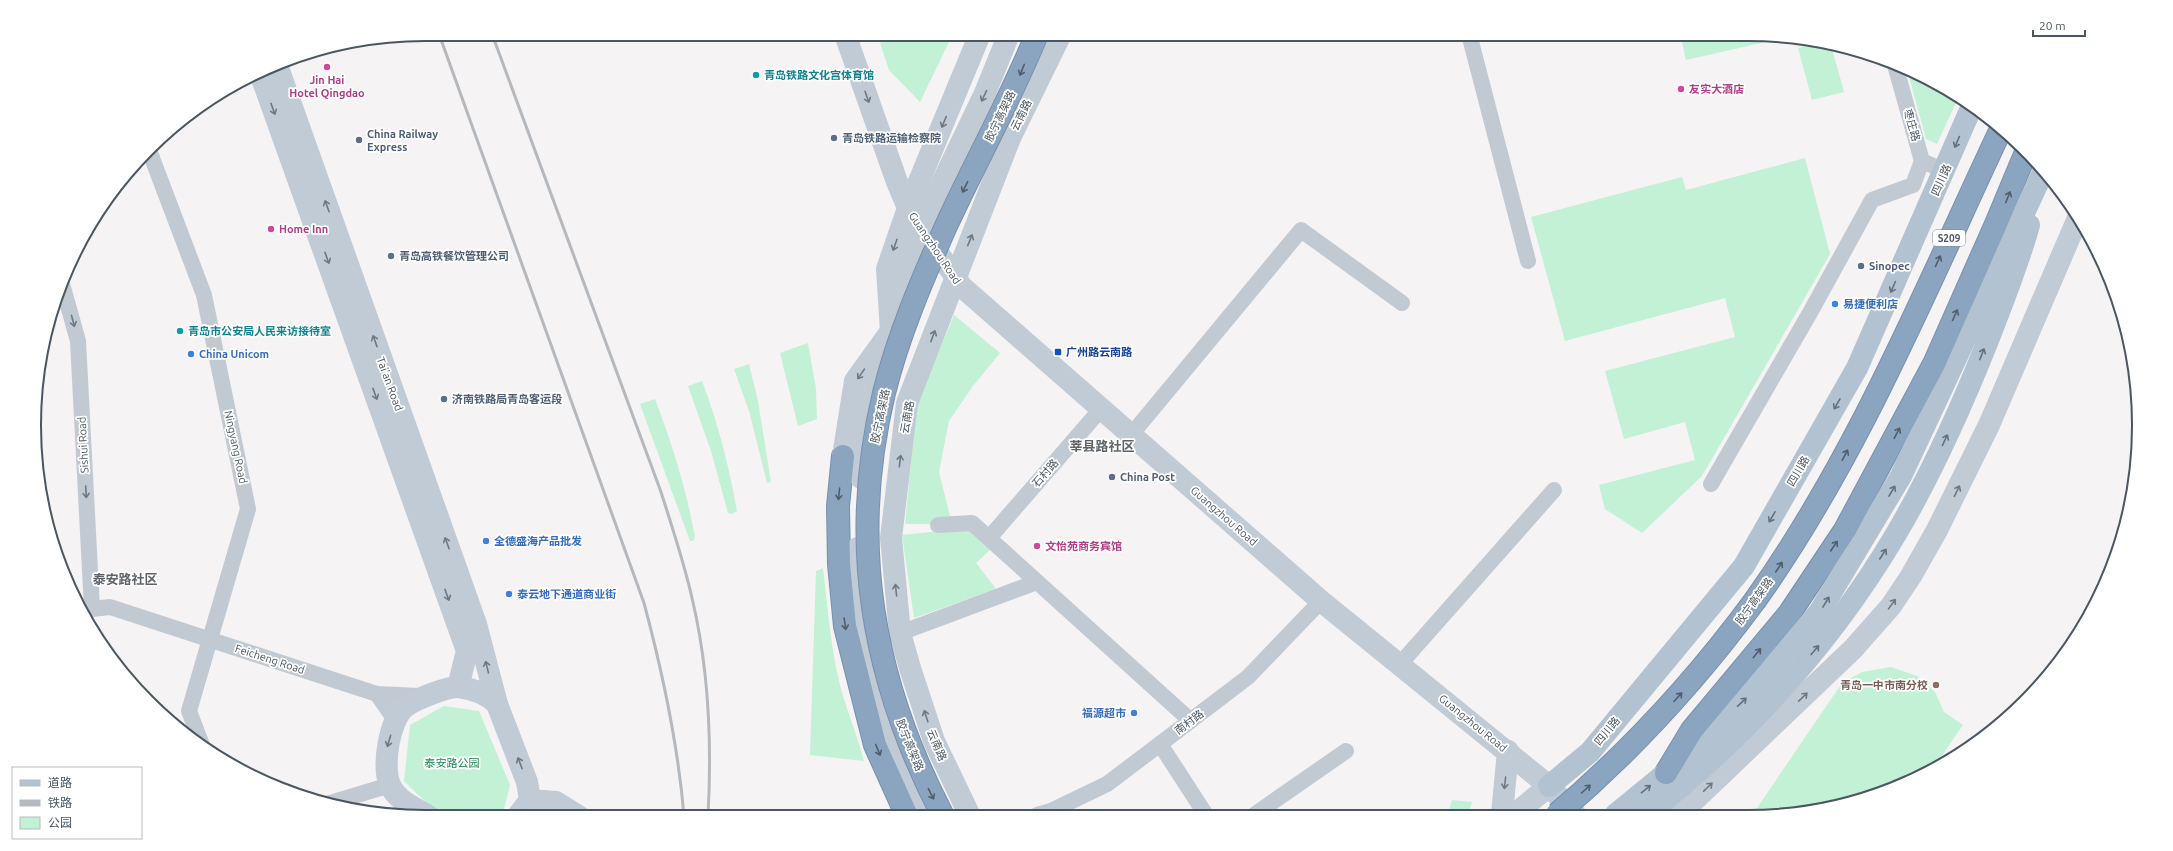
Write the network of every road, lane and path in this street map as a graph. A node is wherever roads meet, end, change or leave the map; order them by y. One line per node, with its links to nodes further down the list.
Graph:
1 (847, 41): 18 (street, Guangzhou Road, one-way to 18)
2 (977, 41): 18 (street, one-way to 18)
3 (1006, 41): 20 (street, one-way to 20)
4 (1034, 41): 60 (highway, 胶宁高架路, one-way to 60, bridge)
5 (1058, 41): 22 (street, 云南路, one-way to 5)
6 (1471, 41): 21 (street)
7 (279, 70): 42 (street, Tai'an Road, one-way to 7)
8 (1897, 71): 14 (street, 枣庄路)
9 (262, 78): 40 (street, Tai'an Road, one-way to 40)
10 (1970, 112): 15 (main road, 四川路, one-way to 15)
11 (1999, 134): 67 (highway, 胶宁高架路 / S209, one-way to 11, bridge)
12 (151, 157): 38 (street, Ningyang Road)
13 (2023, 158): 49 (highway, one-way to 13)
14 (1922, 161): 15 (street); 29 (street)
15 (1945, 172): 51 (main road, 四川路, one-way to 51)
16 (2041, 177): 49 (main road, one-way to 16)
17 (2042, 178): 70 (main road, one-way to 17)
18 (908, 208): 20 (street, Guangzhou Road); 25 (street, one-way to 25)
19 (2075, 225): 71 (street, one-way to 19)
20 (920, 229): 22 (street, Guangzhou Road); 25 (street)
21 (1528, 261)
22 (955, 276): 26 (street, Guangzhou Road); 37 (street, 云南路, one-way to 22)
23 (64, 293): 35 (street, Sishui Road, one-way to 35)
24 (1402, 302): 27 (street)
25 (891, 331): 28 (street, one-way to 28); 59 (street)
26 (1101, 408): 27 (street, Guangzhou Road); 32 (street, 石村路)
27 (1131, 435): 34 (street, Guangzhou Road)
28 (843, 456): 58 (highway, one-way to 58)
29 (1711, 484)
30 (1554, 490): 39 (street)
31 (938, 524): 32 (street)
32 (989, 538): 33 (street)
33 (1038, 582): 37 (street); 44 (street)
34 (1321, 601): 39 (street, Guangzhou Road); 44 (street, 南村路)
35 (88, 609)
36 (89, 611): 38 (street, Feicheng Road)
37 (900, 633): 61 (street, 云南路, one-way to 37)
38 (210, 640): 41 (street, Feicheng Road); 45 (street, Ningyang Road)
39 (1400, 664): 48 (street, Guangzhou Road)
40 (458, 687): 41 (street, Feicheng Road); 42 (street); 43 (street)
41 (377, 694): 43 (street)
42 (497, 704): 53 (street, Tai'an Road, one-way to 42)
43 (395, 720): 50 (street, one-way to 50)
44 (1191, 720): 46 (street, 南村路)
45 (199, 736)
46 (1160, 744): 62 (street, 南村路); 63 (street)
47 (1346, 751): 64 (street)
48 (1508, 751): 51 (street, Guangzhou Road); 65 (street, one-way to 65)
49 (1666, 773): 69 (main road, one-way to 49)
50 (390, 785): 52 (street); 54 (street)
51 (1549, 786): 66 (street); 68 (street, Guangzhou Road)
52 (339, 800)
53 (530, 800): 55 (street); 56 (street); 57 (street)
54 (415, 810)
55 (522, 810)
56 (541, 810)
57 (569, 810)
58 (904, 810)
59 (923, 810)
60 (940, 810)
61 (967, 810)
62 (1053, 810)
63 (1203, 810)
64 (1261, 810)
65 (1502, 810)
66 (1520, 810)
67 (1561, 810)
68 (1571, 810)
69 (1621, 810)
70 (1652, 810)
71 (1684, 810)

